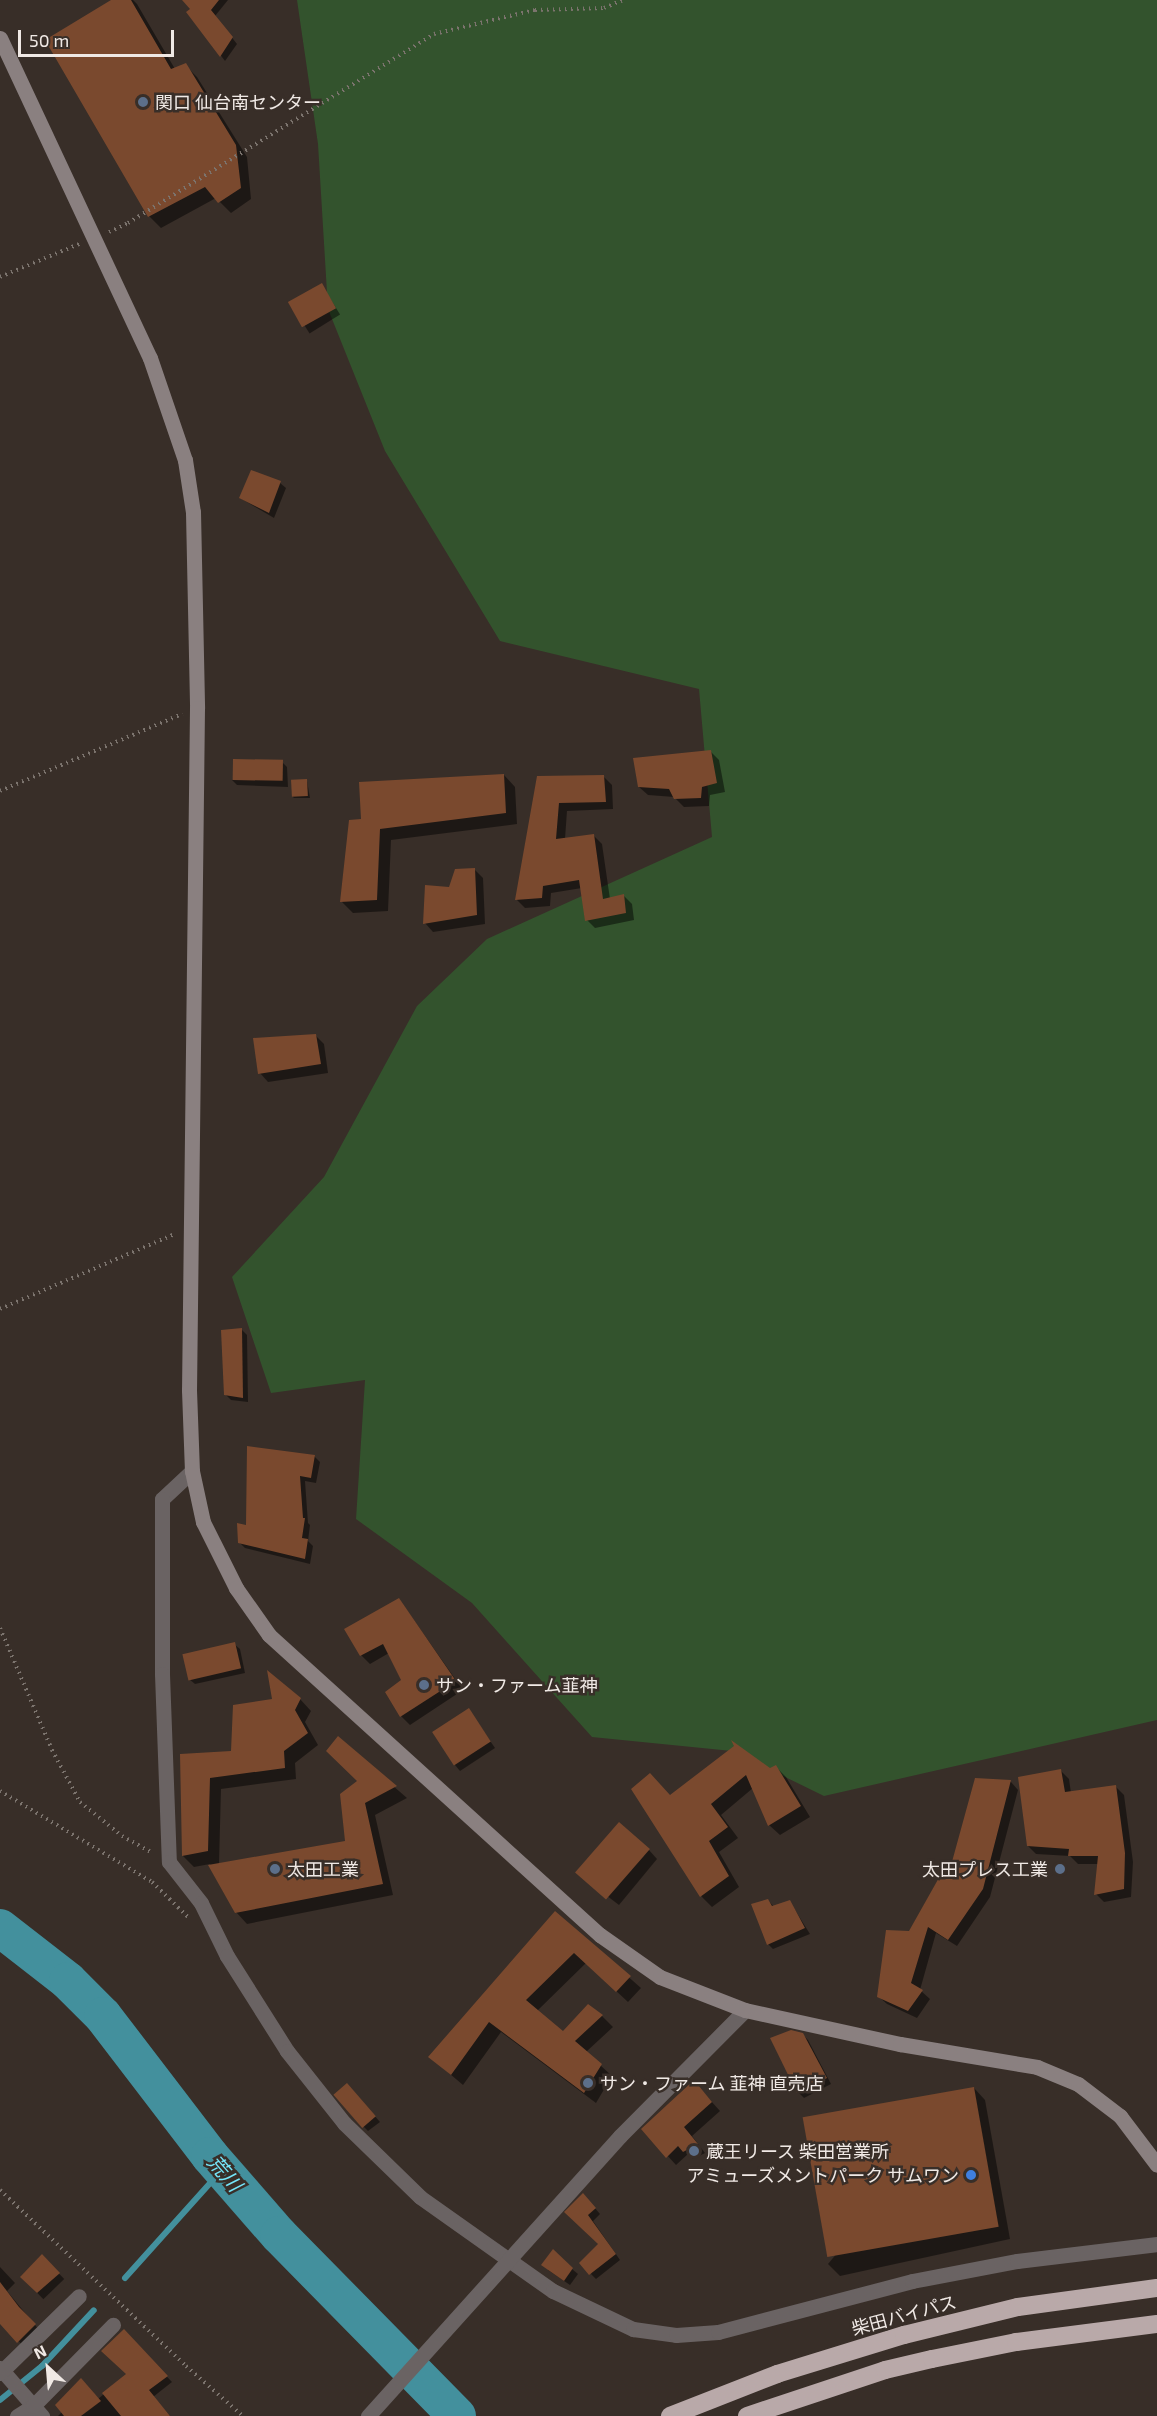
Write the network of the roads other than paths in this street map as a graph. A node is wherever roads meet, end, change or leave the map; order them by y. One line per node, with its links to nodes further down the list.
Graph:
1 (0, 38): 2 (street)
2 (192, 1471): 3 (street); 6 (street)
3 (745, 2010): 4 (street); 6 (street)
4 (1157, 2165)
5 (1157, 2244): 6 (street)
6 (510, 2260): 14 (street)
7 (1157, 2288): 15 (highway, 柴田バイパス)
8 (79, 2296): 11 (street)
9 (1157, 2324): 16 (highway)
10 (113, 2325): 12 (street)
11 (3, 2373): 12 (street)
12 (34, 2408): 13 (street)
13 (17, 2416)
14 (368, 2416)
15 (670, 2416)
16 (747, 2416)

